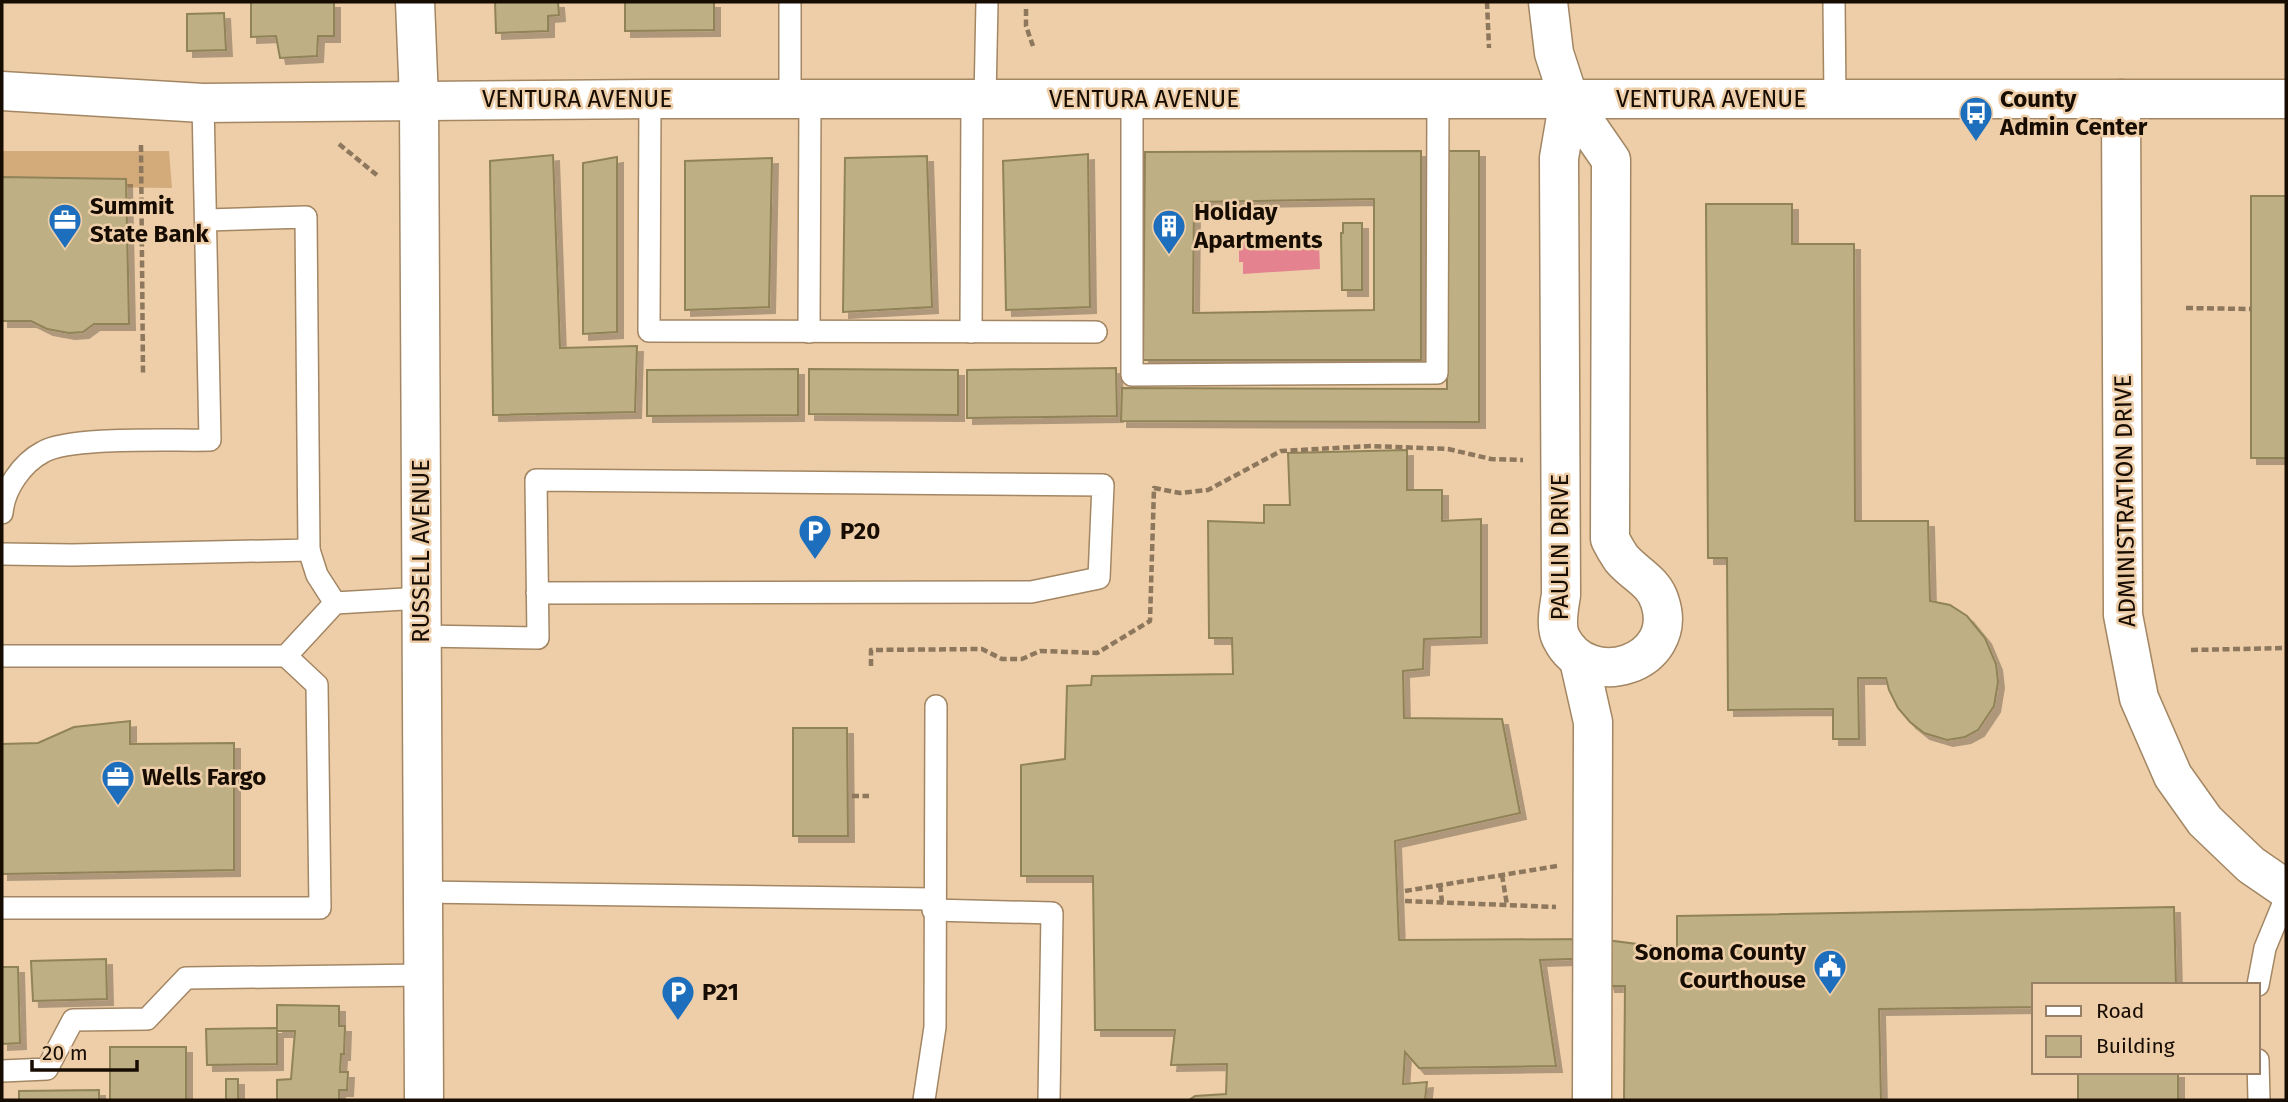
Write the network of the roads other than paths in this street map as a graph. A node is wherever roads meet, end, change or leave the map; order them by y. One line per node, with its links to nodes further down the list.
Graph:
1 (415, 2): 16 (street, RUSSELL AVENUE)
2 (790, 2): 8 (lane)
3 (987, 2): 9 (lane)
4 (1548, 2): 12 (street, PAULIN DRIVE)
5 (1834, 2): 13 (lane)
6 (2, 91): 17 (street, VENTURA AVENUE)
7 (650, 99): 8 (street, VENTURA AVENUE); 16 (street, VENTURA AVENUE); 19 (lane)
8 (800, 99): 9 (street, VENTURA AVENUE); 19 (lane)
9 (979, 99): 10 (street, VENTURA AVENUE); 20 (lane)
10 (1132, 99): 11 (street, VENTURA AVENUE); 11 (lane)
11 (1438, 99): 12 (street, VENTURA AVENUE)
12 (1569, 99): 13 (street, VENTURA AVENUE); 31 (street, PAULIN DRIVE); 31 (street, PAULIN DRIVE)
13 (1835, 99): 14 (street, VENTURA AVENUE)
14 (2121, 99): 15 (street, VENTURA AVENUE); 33 (street, ADMINISTRATION DRIVE)
15 (2286, 99)
16 (419, 100): 17 (street, VENTURA AVENUE); 26 (street, RUSSELL AVENUE)
17 (203, 103): 18 (lane)
18 (207, 220): 22 (lane); 23 (lane)
19 (809, 332): 20 (lane)
20 (971, 332): 21 (lane)
21 (1096, 332)
22 (2, 513)
23 (309, 550): 24 (lane); 27 (lane)
24 (2, 554)
25 (537, 593): 25 (lane); 28 (lane)
26 (422, 598): 27 (lane); 28 (street, RUSSELL AVENUE)
27 (335, 603): 30 (lane)
28 (422, 636): 34 (street, RUSSELL AVENUE)
29 (2, 656): 30 (lane)
30 (286, 656): 37 (lane)
31 (1579, 660): 45 (street)
32 (936, 706): 36 (lane)
33 (2286, 889)
34 (423, 892): 36 (lane); 38 (street, RUSSELL AVENUE)
35 (2286, 897): 39 (lane)
36 (933, 904): 43 (lane); 44 (lane)
37 (2, 908)
38 (424, 975): 40 (lane); 42 (street, RUSSELL AVENUE)
39 (2258, 983)
40 (2, 1072)
41 (2258, 1074): 46 (lane)
42 (425, 1100)
43 (923, 1100)
44 (1049, 1100)
45 (1592, 1100)
46 (2259, 1100)

